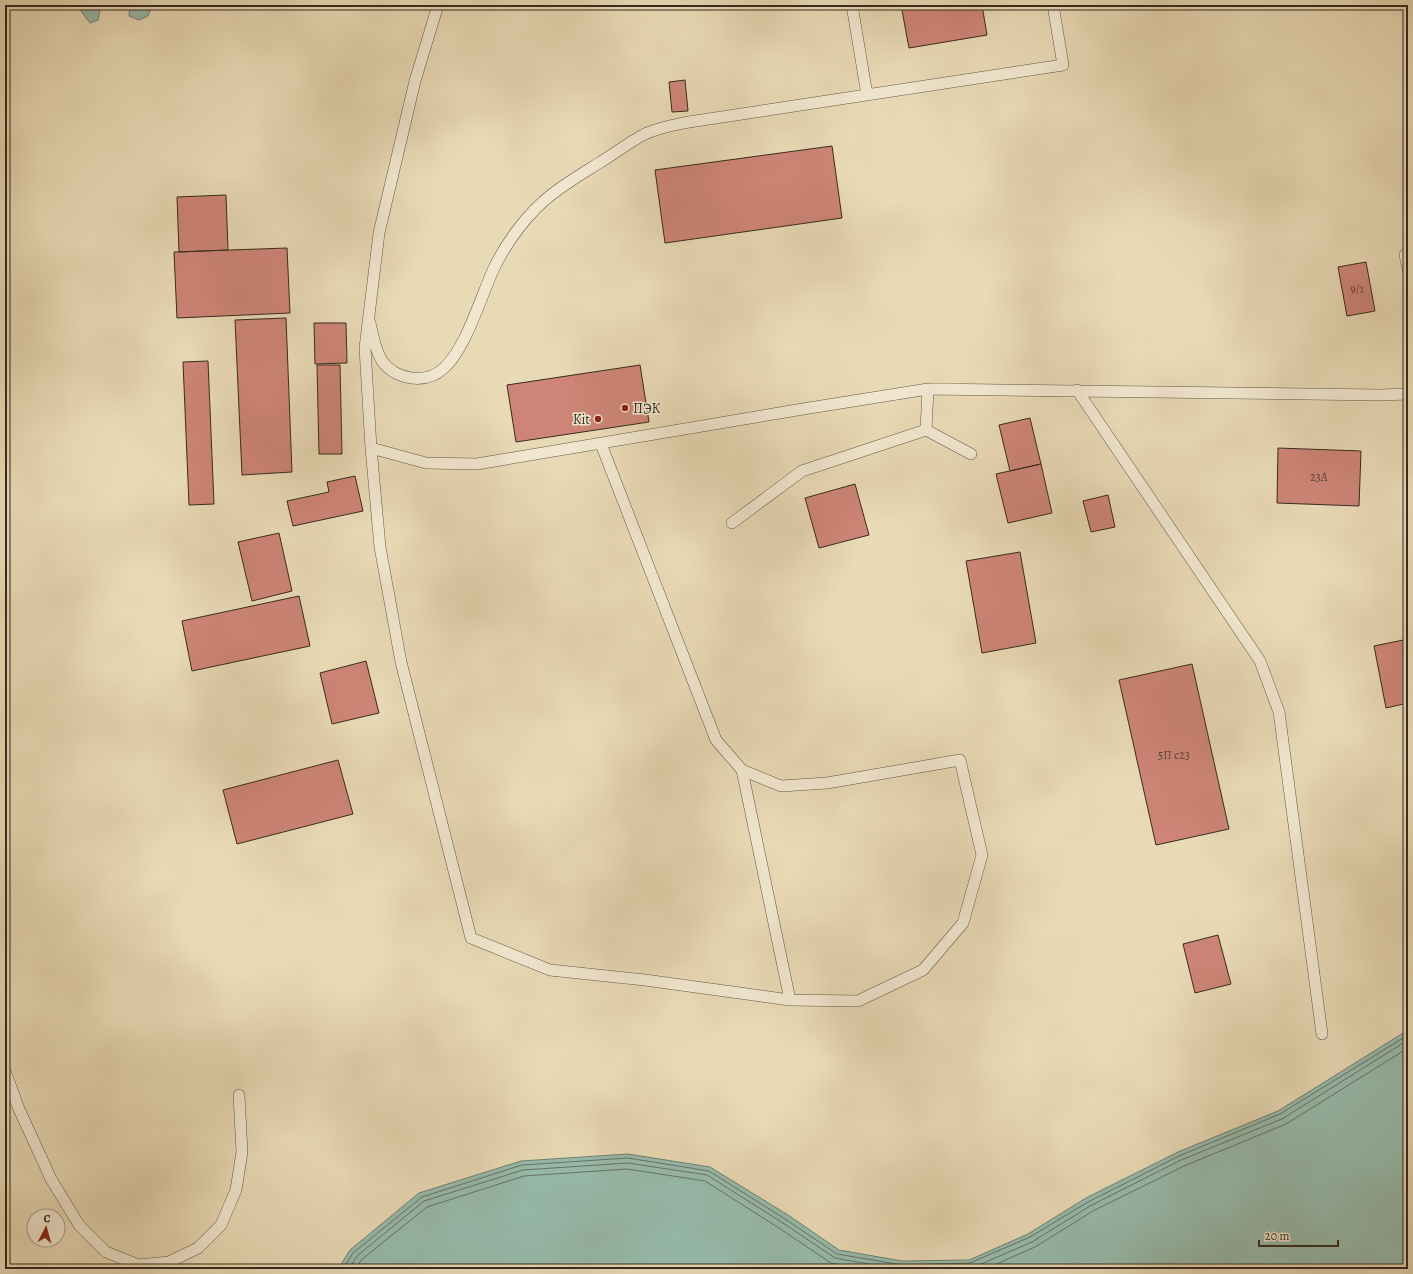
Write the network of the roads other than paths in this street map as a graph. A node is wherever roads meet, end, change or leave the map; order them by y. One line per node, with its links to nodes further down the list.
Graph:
1 (438, 5): 7 (lane)
2 (852, 5): 4 (lane)
3 (1053, 5): 4 (lane)
4 (867, 95): 7 (lane)
5 (1408, 255): 6 (lane)
6 (1408, 269)
7 (368, 315): 13 (lane)
8 (928, 389): 9 (lane); 11 (lane); 12 (lane)
9 (1077, 390): 10 (lane); 18 (lane)
10 (1408, 394)
11 (926, 430): 14 (lane); 15 (lane)
12 (601, 444): 13 (lane); 16 (lane)
13 (371, 448): 17 (lane)
14 (971, 454)
15 (732, 523)
16 (742, 770): 17 (lane); 17 (lane)
17 (790, 1000)
18 (1322, 1034)
19 (5, 1071): 20 (lane)
20 (239, 1095)

